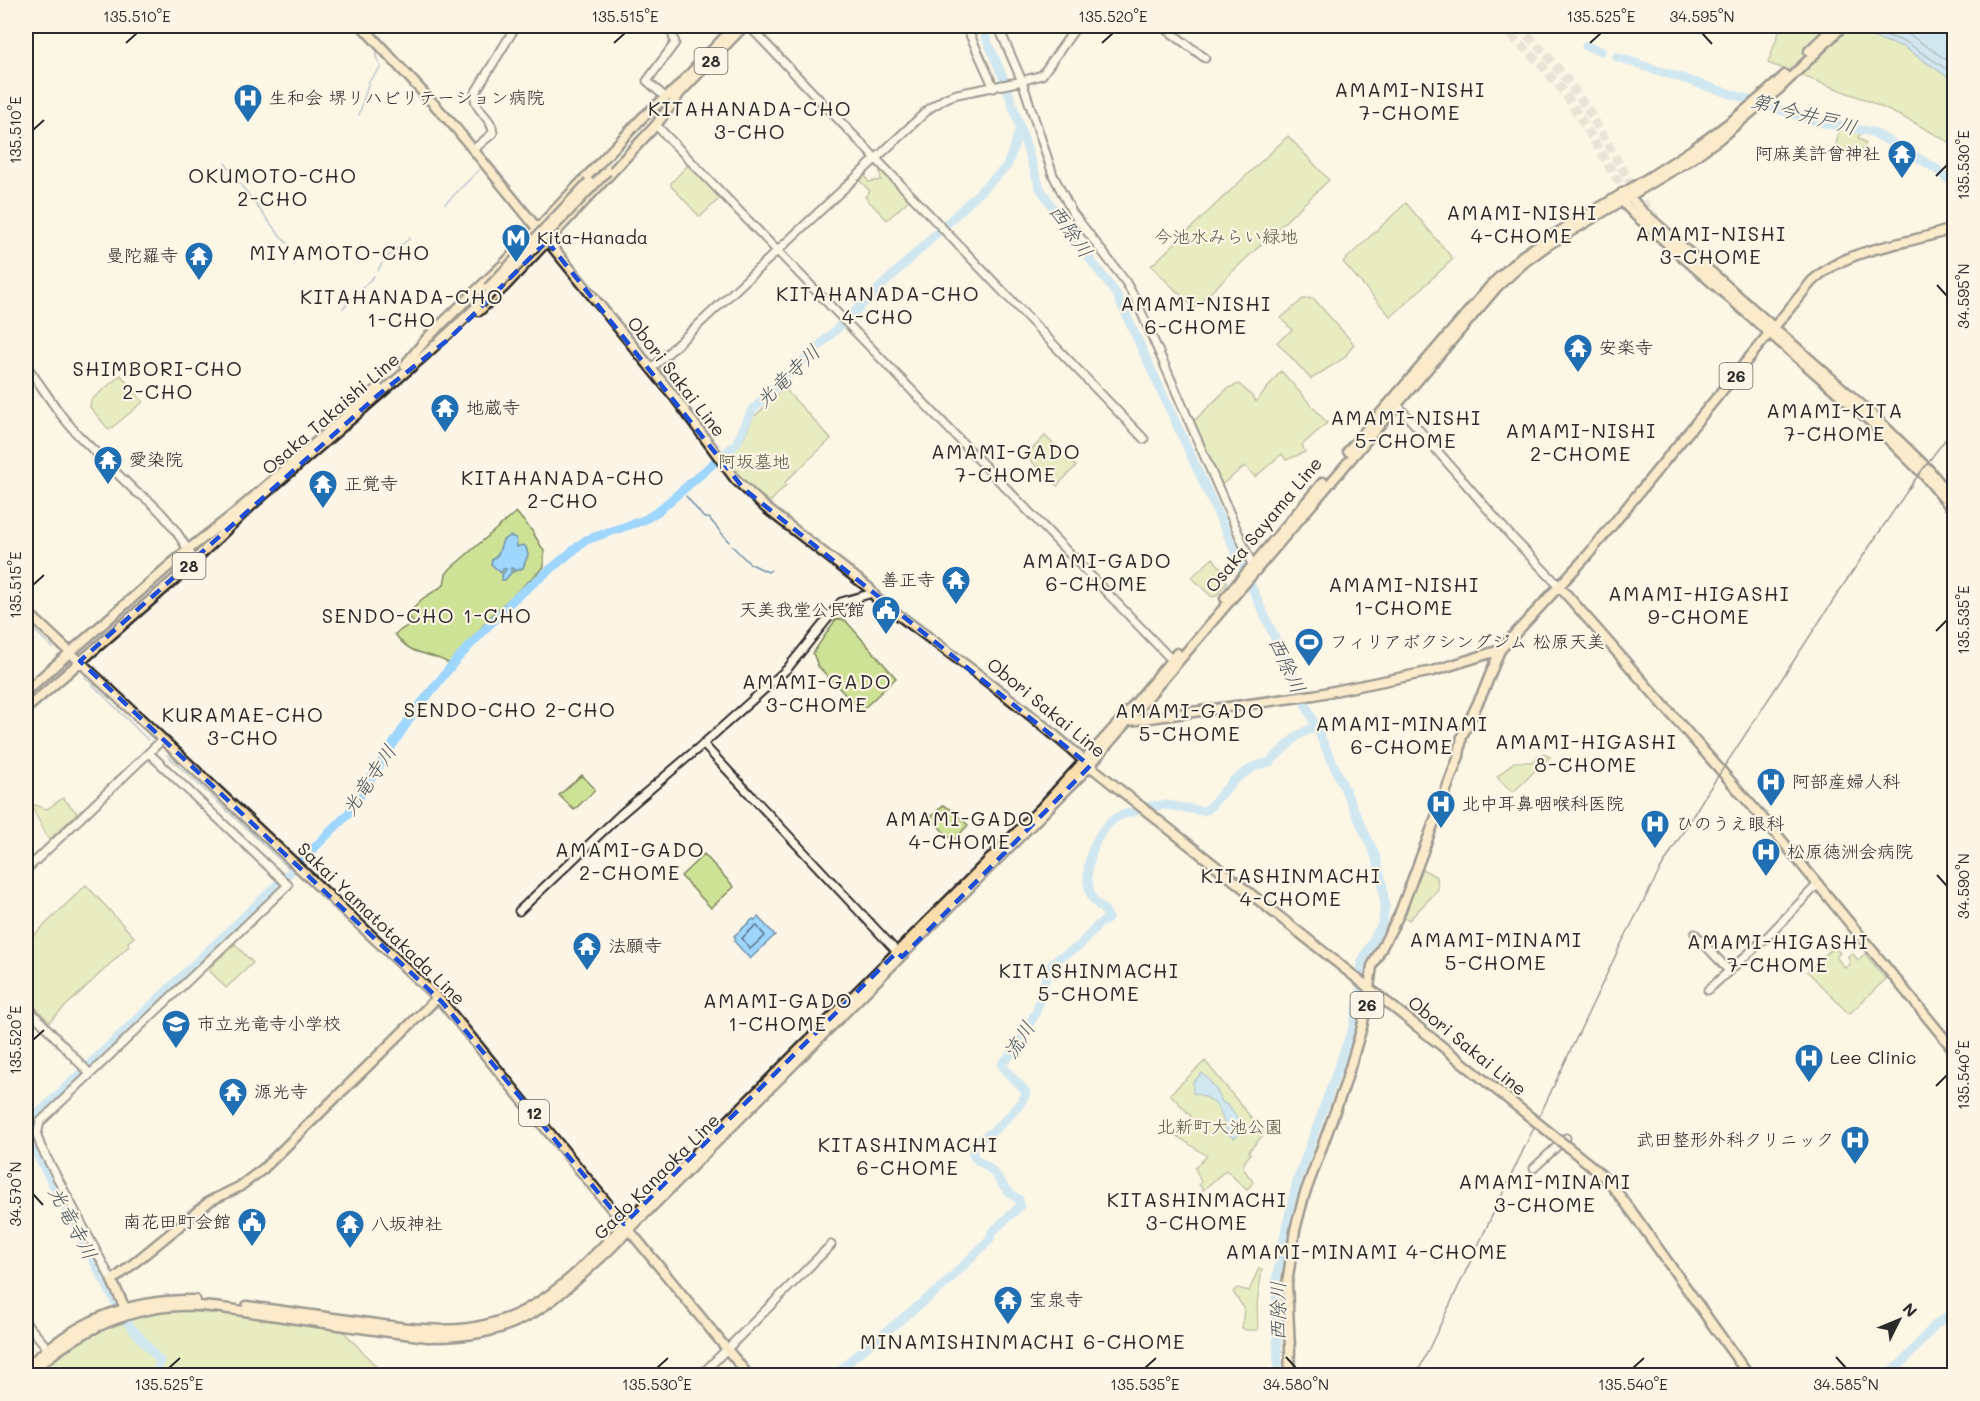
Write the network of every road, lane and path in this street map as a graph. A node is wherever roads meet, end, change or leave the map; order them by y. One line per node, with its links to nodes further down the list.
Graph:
1 (362, 26): 18 (main road, Obori Sakai Line)
2 (516, 26): 18 (street)
3 (670, 26): 15 (street)
4 (735, 26): 15 (main road, Osaka Takaishi Line / 28)
5 (746, 26): 15 (main road, Osaka Takaishi Line / 28); 19 (street)
6 (998, 26): 13 (street)
7 (1077, 26): 13 (street)
8 (1162, 26): 12 (street)
9 (1834, 26): 16 (main road, Osaka Sayama Line)
10 (1843, 26): 16 (main road, Osaka Sayama Line)
11 (967, 27): 14 (street)
12 (1205, 58)
13 (1020, 82): 14 (street); 37 (street)
14 (996, 87): 19 (street)
15 (671, 95): 17 (main road); 22 (main road); 25 (main road, Osaka Takaishi Line / 28, bridge)
16 (1747, 113): 20 (main road, Osaka Sayama Line)
17 (656, 125): 23 (main road); 24 (street)
18 (474, 150): 22 (main road, Obori Sakai Line)
19 (875, 159): 24 (street); 32 (street)
20 (1624, 197): 26 (main road); 31 (main road, Osaka Sayama Line)
21 (1954, 228): 26 (main road, 26)
22 (538, 229): 23 (main road, Obori Sakai Line); 29 (main road)
23 (547, 241): 27 (main road); 30 (main road, Obori Sakai Line)
24 (777, 252): 30 (street); 43 (street)
25 (479, 301): 27 (main road, Osaka Takaishi Line / 28); 29 (main road, Osaka Takaishi Line / 28)
26 (1772, 330): 33 (main road); 34 (main road); 38 (main road, 26)
27 (425, 355): 36 (main road, Osaka Takaishi Line / 28)
28 (26, 365): 35 (street)
29 (405, 365): 35 (main road, Osaka Takaishi Line / 28)
30 (651, 369): 39 (main road, Obori Sakai Line)
31 (1394, 401): 37 (main road, Osaka Sayama Line); 38 (street)
32 (1144, 439)
33 (1954, 500)
34 (1954, 511)
35 (188, 549): 36 (street); 42 (main road, Osaka Takaishi Line / 28)
36 (195, 560): 44 (main road, Osaka Takaishi Line / 28)
37 (1252, 569): 47 (main road, Osaka Sayama Line)
38 (1559, 586): 41 (main road, 26); 53 (main road)
39 (873, 593): 49 (street); 51 (main road, Obori Sakai Line)
40 (26, 611): 42 (main road, Sakai Yamatotakada Line / 12)
41 (1500, 650): 47 (main road, 26); 58 (main road, 26)
42 (70, 652): 44 (main road, Sakai Yamatotakada Line / 12); 45 (main road, Osaka Takaishi Line / 28)
43 (1168, 656)
44 (80, 661): 46 (main road, Osaka Takaishi Line / 28); 48 (main road, Sakai Yamatotakada Line / 12)
45 (26, 691)
46 (26, 709)
47 (1126, 720): 51 (main road, Osaka Sayama Line)
48 (162, 740): 50 (street); 60 (main road, Sakai Yamatotakada Line / 12)
49 (703, 744): 54 (street); 56 (street)
50 (149, 753): 52 (street); 63 (street)
51 (1087, 763): 56 (main road, Gado Kanaoka Line); 58 (main road, Obori Sakai Line)
52 (26, 870)
53 (1818, 885): 57 (street); 62 (main road)
54 (519, 911)
55 (1695, 934): 57 (street)
56 (899, 954): 66 (main road, Gado Kanaoka Line)
57 (1729, 971): 59 (street)
58 (1367, 987): 77 (main road, 26); 78 (main road, Obori Sakai Line, bridge)
59 (1708, 990)
60 (437, 998): 66 (main road, Sakai Yamatotakada Line / 12); 68 (main road)
61 (26, 1006): 63 (street)
62 (1954, 1050)
63 (86, 1070): 68 (street)
64 (1566, 1138): 65 (street)
65 (1534, 1168)
66 (626, 1227): 69 (main road, Gado Kanaoka Line); 71 (main road, Sakai Yamatotakada Line / 12)
67 (831, 1245): 71 (street)
68 (112, 1281): 69 (main road)
69 (127, 1311): 72 (main road, Gado Kanaoka Line)
70 (26, 1323): 72 (street)
71 (727, 1349): 75 (street); 76 (main road, Sakai Yamatotakada Line / 12)
72 (51, 1351): 73 (main road, Gado Kanaoka Line); 74 (main road, Gado Kanaoka Line)
73 (26, 1368)
74 (27, 1376)
75 (700, 1376)
76 (749, 1376)
77 (1289, 1376)
78 (1749, 1376)

